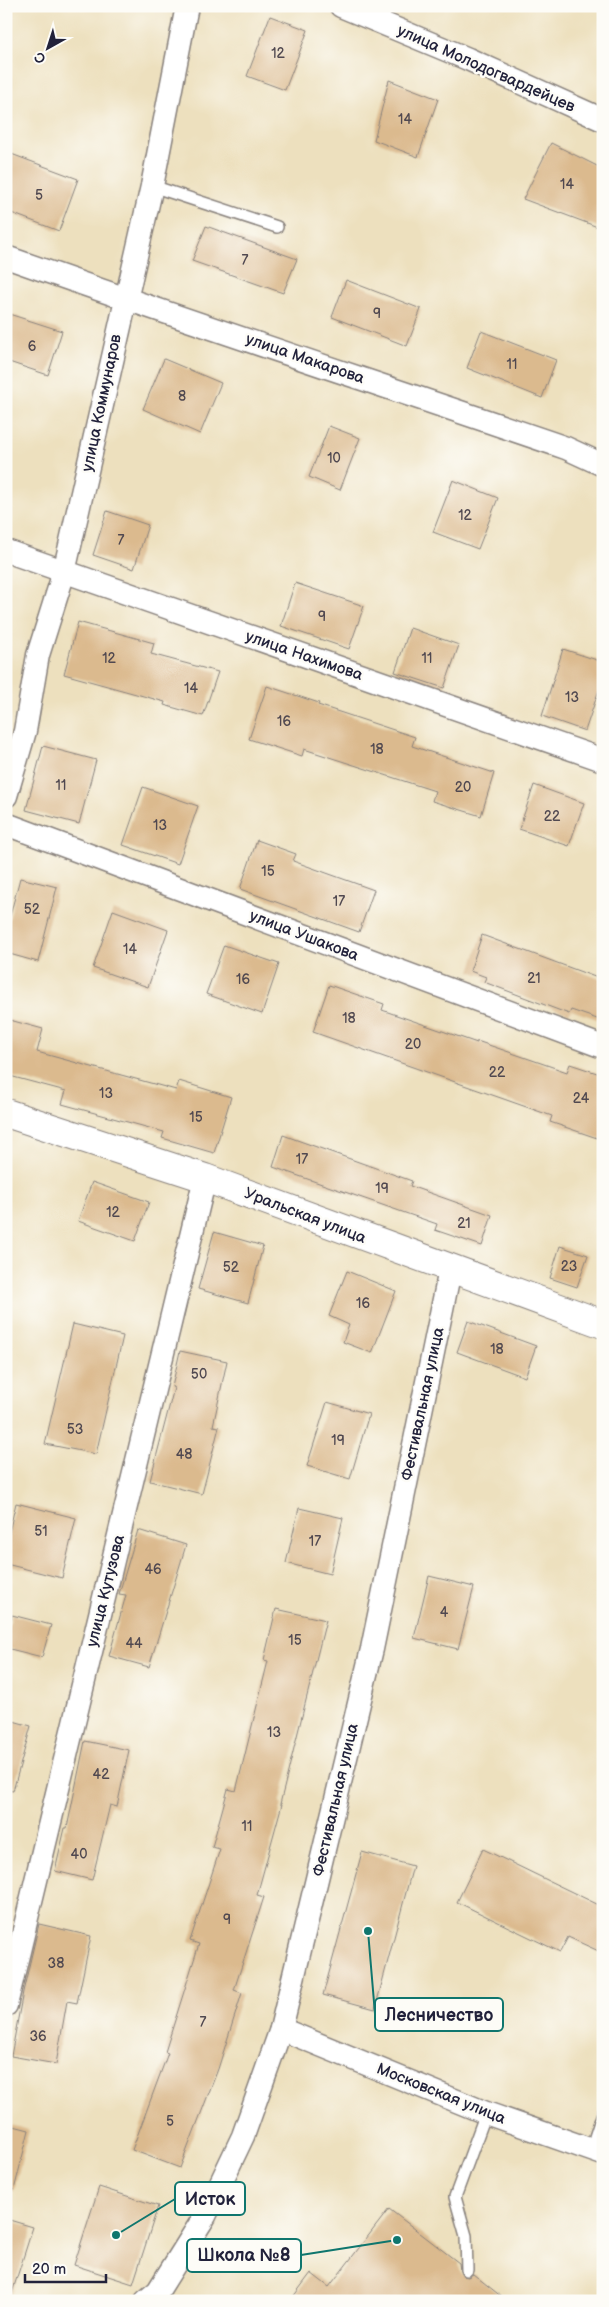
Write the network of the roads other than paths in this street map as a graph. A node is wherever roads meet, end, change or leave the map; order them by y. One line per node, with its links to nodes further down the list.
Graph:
1 (187, 6): 4 (street, улица Коммунаров)
2 (341, 6): 3 (street, улица Молодогвардейцев)
3 (603, 120)
4 (152, 186): 5 (lane); 7 (street, улица Коммунаров)
5 (277, 227)
6 (6, 257): 7 (street, улица Макарова)
7 (125, 299): 8 (street, улица Макарова); 10 (street, улица Коммунаров)
8 (603, 464)
9 (6, 551): 10 (street, улица Нахимова)
10 (64, 572): 11 (street, улица Нахимова); 12 (street, улица Коммунаров)
11 (603, 760)
12 (6, 796)
13 (6, 824): 14 (street, улица Ушакова)
14 (603, 1047)
15 (7, 1116): 16 (street, Уральская улица)
16 (205, 1178): 17 (street, Уральская улица); 19 (street, улица Кутузова)
17 (450, 1270): 18 (street, Уральская улица); 20 (street, Фестивальная улица)
18 (603, 1324)
19 (6, 2005)
20 (282, 2029): 21 (street, Московская улица); 25 (street, Фестивальная улица)
21 (486, 2113): 23 (street, Московская улица); 24 (lane)
22 (603, 2113): 23 (lane)
23 (597, 2152)
24 (467, 2270)
25 (146, 2301)

